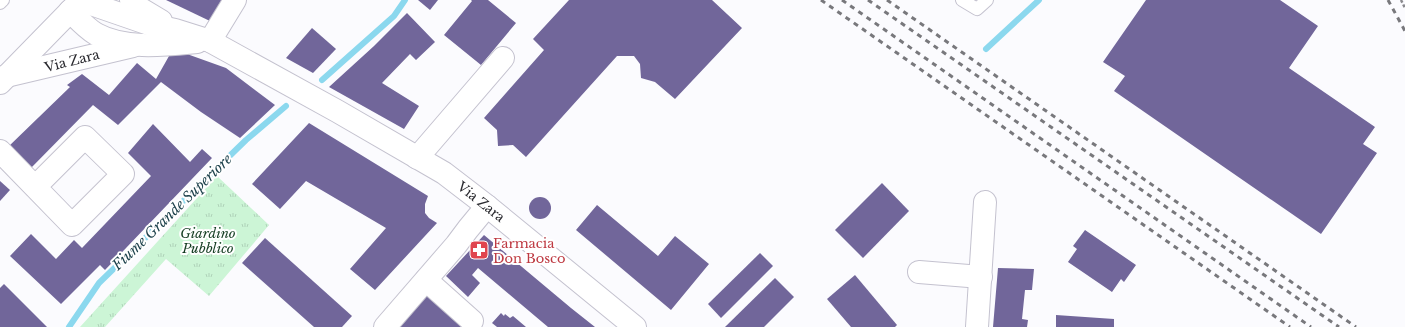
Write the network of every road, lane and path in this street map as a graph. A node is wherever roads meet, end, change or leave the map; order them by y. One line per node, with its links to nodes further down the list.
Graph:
1 (3, 0): 7 (lane)
2 (131, 0): 10 (street, Via Zara)
3 (235, 0): 11 (street)
4 (962, 0): 5 (lane)
5 (987, 0)
6 (1401, 0): 9 (path)
7 (0, 3)
8 (76, 5): 10 (street, Via Zara); 12 (street, Via Zara); 14 (street)
9 (1405, 8)
10 (175, 30): 11 (street, Via Zara)
11 (210, 41): 12 (street, Via Zara); 16 (street, Via Zara)
12 (138, 45): 14 (street, Via Zara)
13 (503, 58): 16 (street)
14 (3, 80)
15 (0, 151): 17 (street)
16 (417, 158): 19 (street, Via Zara)
17 (35, 187)
18 (986, 202): 21 (street)
19 (488, 206): 22 (street); 25 (street, Via Zara)
20 (919, 272): 21 (street)
21 (981, 277): 26 (street)
22 (426, 280): 23 (street); 24 (street)
23 (472, 321)
24 (385, 327)
25 (635, 327)
26 (977, 327)

